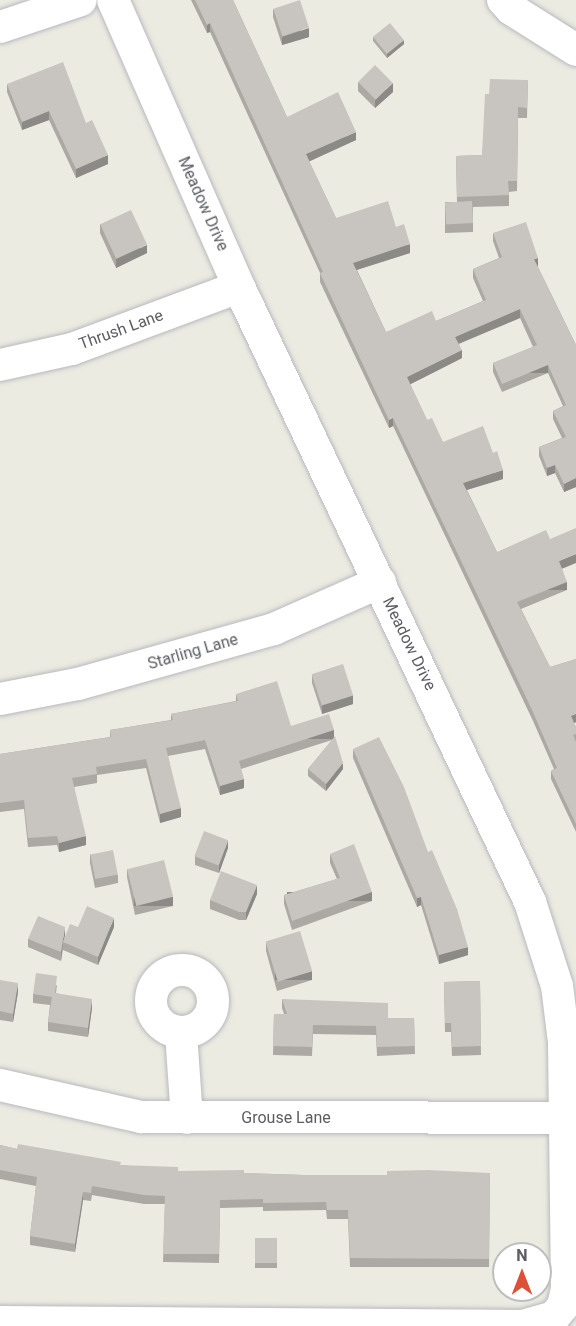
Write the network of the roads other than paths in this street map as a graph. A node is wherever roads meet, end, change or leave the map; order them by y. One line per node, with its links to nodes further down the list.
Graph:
1 (81, 0): 4 (street)
2 (113, 0): 6 (street, Meadow Drive)
3 (503, 0): 5 (street)
4 (0, 27)
5 (576, 50)
6 (239, 286): 7 (street, Thrush Lane); 8 (street, Meadow Drive)
7 (0, 365)
8 (380, 582): 9 (street, Starling Lane); 13 (street, Meadow Drive)
9 (0, 699)
10 (181, 1033): 12 (street)
11 (0, 1085): 12 (street, Grouse Lane)
12 (187, 1118): 13 (street, Grouse Lane)
13 (570, 1118): 14 (street, Meadow Drive)
14 (0, 1322)

